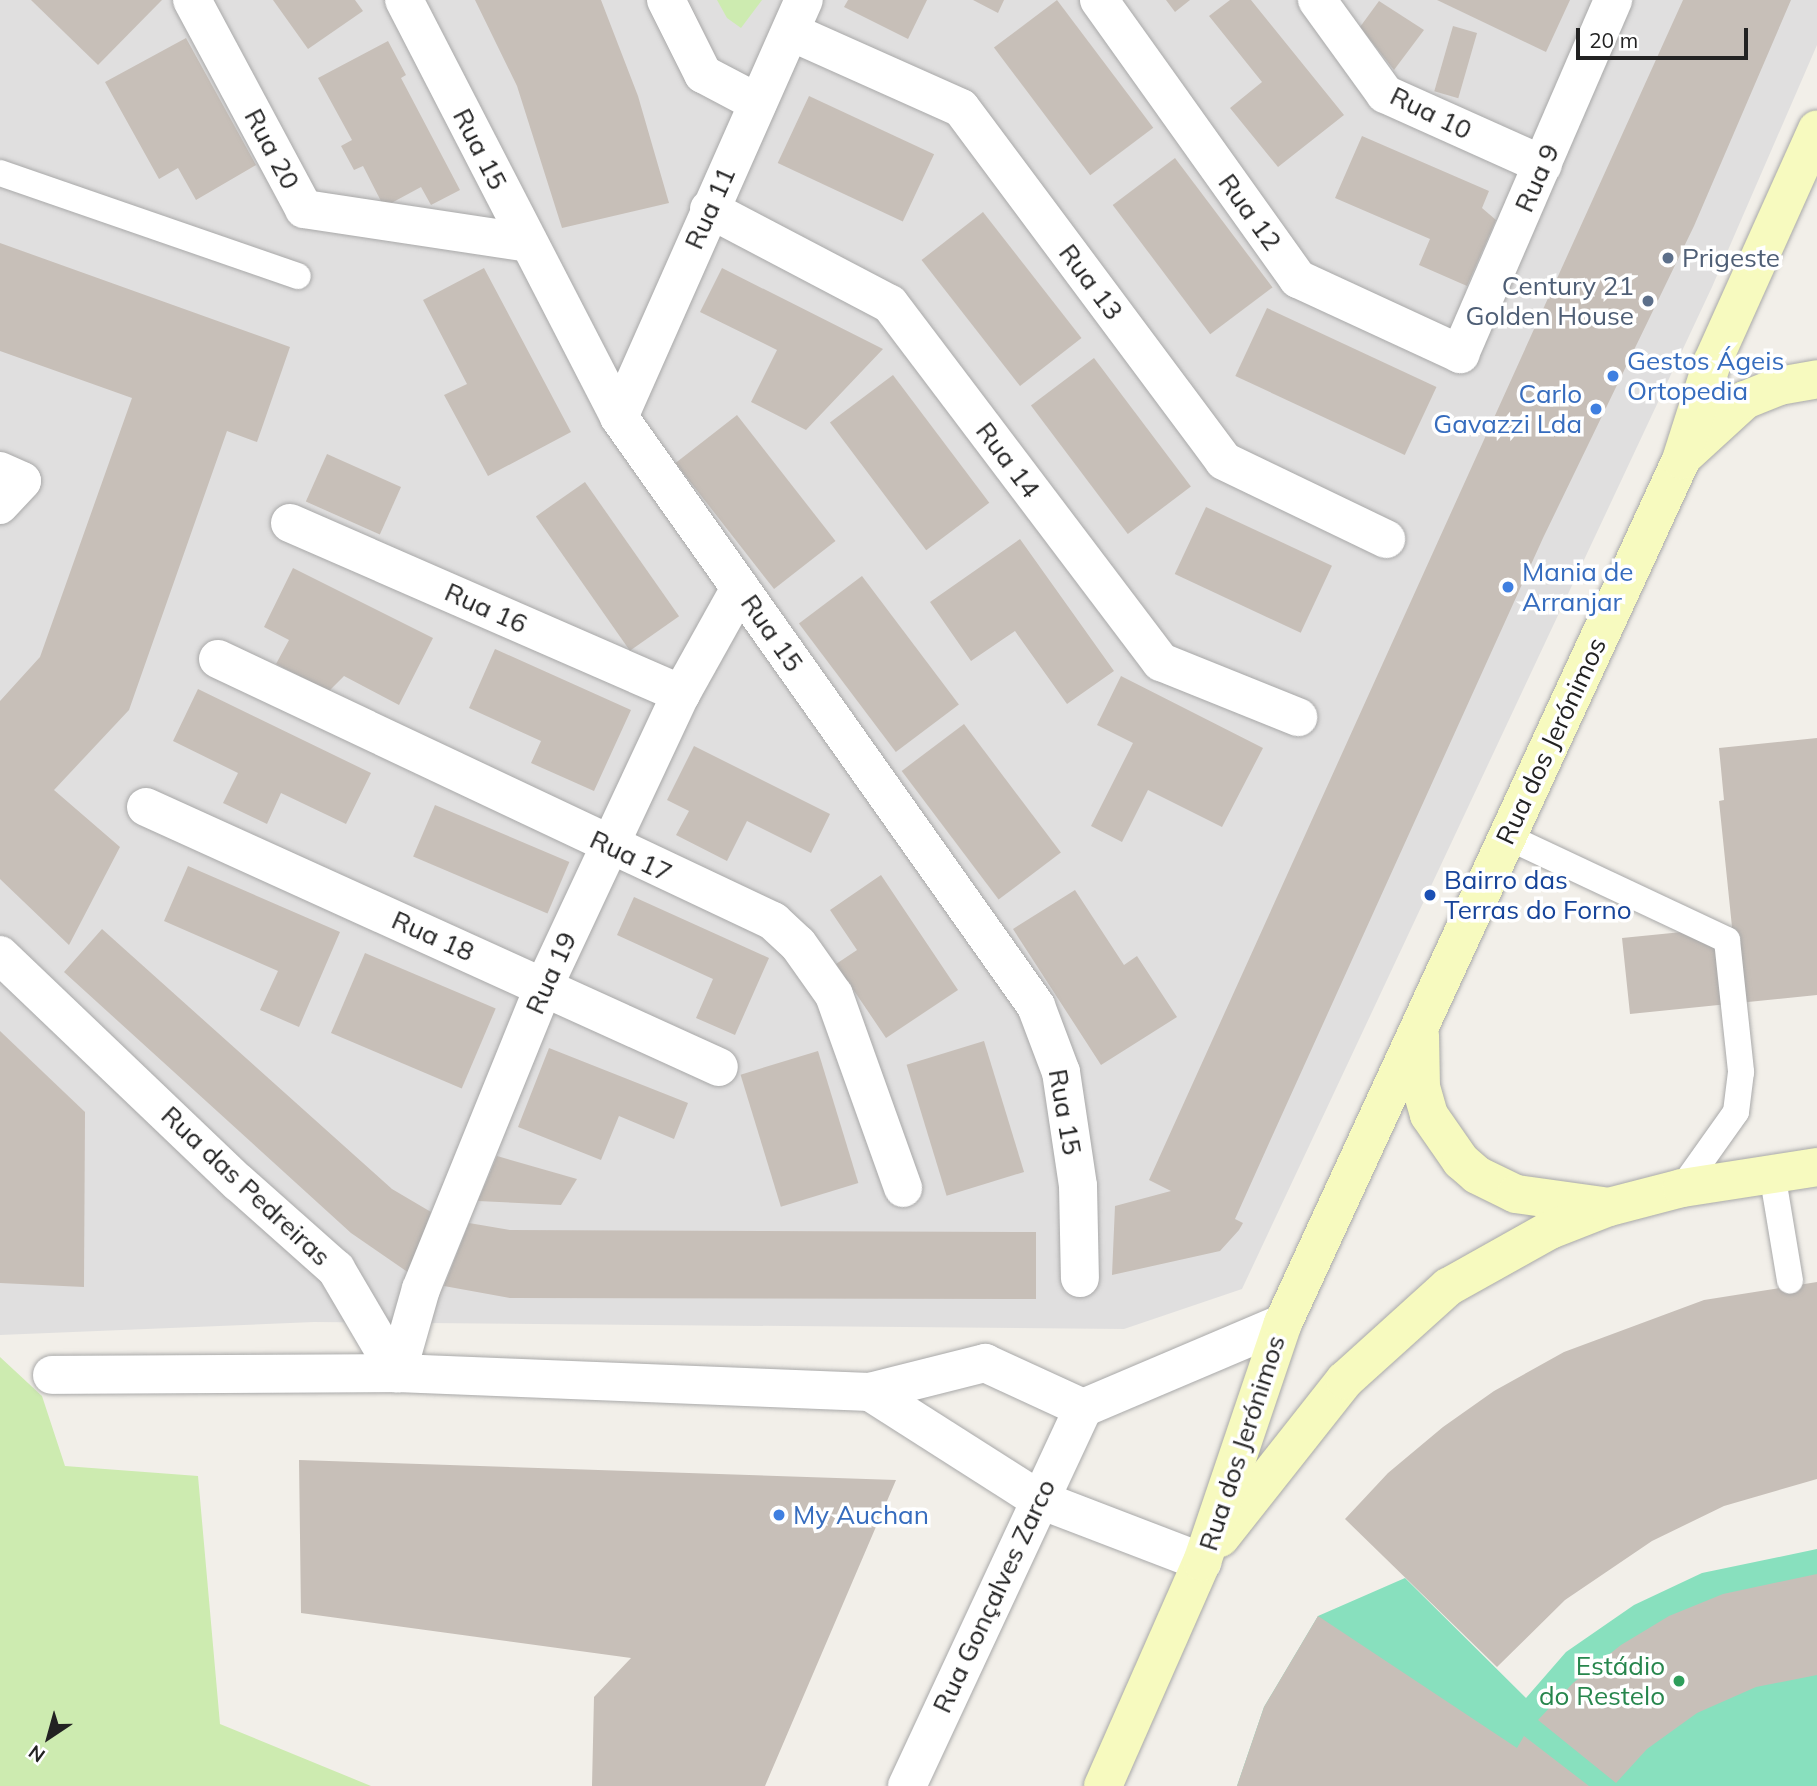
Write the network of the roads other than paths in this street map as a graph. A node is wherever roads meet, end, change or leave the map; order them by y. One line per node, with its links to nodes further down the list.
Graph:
1 (192, 0): 13 (street, Rua 20)
2 (404, 0): 13 (street, Rua 15)
3 (666, 0): 8 (street)
4 (1099, 0): 15 (street, Rua 12)
5 (1317, 0): 10 (street, Rua 10)
6 (1613, 0): 10 (street, Rua 9)
7 (798, 16): 8 (street, Rua 11); 22 (street, Rua 13)
8 (758, 103): 12 (street, Rua 11)
9 (1817, 130): 18 (main road, Rua dos Jerónimos)
10 (1543, 165): 15 (street, Rua 9)
11 (0, 173): 14 (lane)
12 (709, 209): 17 (street, Rua 11); 26 (street, Rua 14)
13 (528, 243): 17 (street, Rua 15)
14 (298, 276)
15 (1460, 354)
16 (1817, 379): 18 (main road, Rua dos Jerónimos)
17 (619, 417): 23 (street, Rua 15)
18 (1681, 460): 28 (main road, Rua dos Jerónimos)
19 (0, 471): 20 (street)
20 (0, 505)
21 (290, 523): 25 (street, Rua 16)
22 (1386, 539)
23 (740, 588): 25 (street, Rua 19); 39 (street, Rua 15)
24 (218, 659): 29 (street, Rua 17)
25 (681, 694): 29 (street, Rua 19)
26 (1298, 717)
27 (146, 807): 31 (street, Rua 18)
28 (1508, 836): 32 (main road, Rua dos Jerónimos); 37 (lane)
29 (610, 846): 31 (street, Rua 19); 36 (street, Rua 17)
30 (0, 955): 42 (street, Rua das Pedreiras)
31 (544, 986): 33 (street, Rua 18); 42 (street, Rua 19)
32 (1421, 1022): 38 (main road, Rua dos Jerónimos); 41 (main road, Rua dos Jerónimos)
33 (719, 1067)
34 (1817, 1167): 35 (main road, Rua dos Jerónimos)
35 (1772, 1173): 37 (main road, Rua dos Jerónimos); 40 (lane)
36 (904, 1188)
37 (1682, 1188): 38 (main road, Rua dos Jerónimos)
38 (1609, 1207): 47 (main road, Rua dos Jerónimos)
39 (1080, 1278)
40 (1790, 1281)
41 (1283, 1323): 45 (street); 47 (main road, Rua dos Jerónimos)
42 (397, 1373): 43 (street); 44 (street)
43 (52, 1375)
44 (870, 1392): 45 (street); 46 (street)
45 (1083, 1408): 46 (street, Rua Gonçalves Zarco)
46 (1038, 1499): 47 (street); 48 (street, Rua Gonçalves Zarco)
47 (1202, 1562): 49 (main road)
48 (907, 1786)
49 (1102, 1786)

